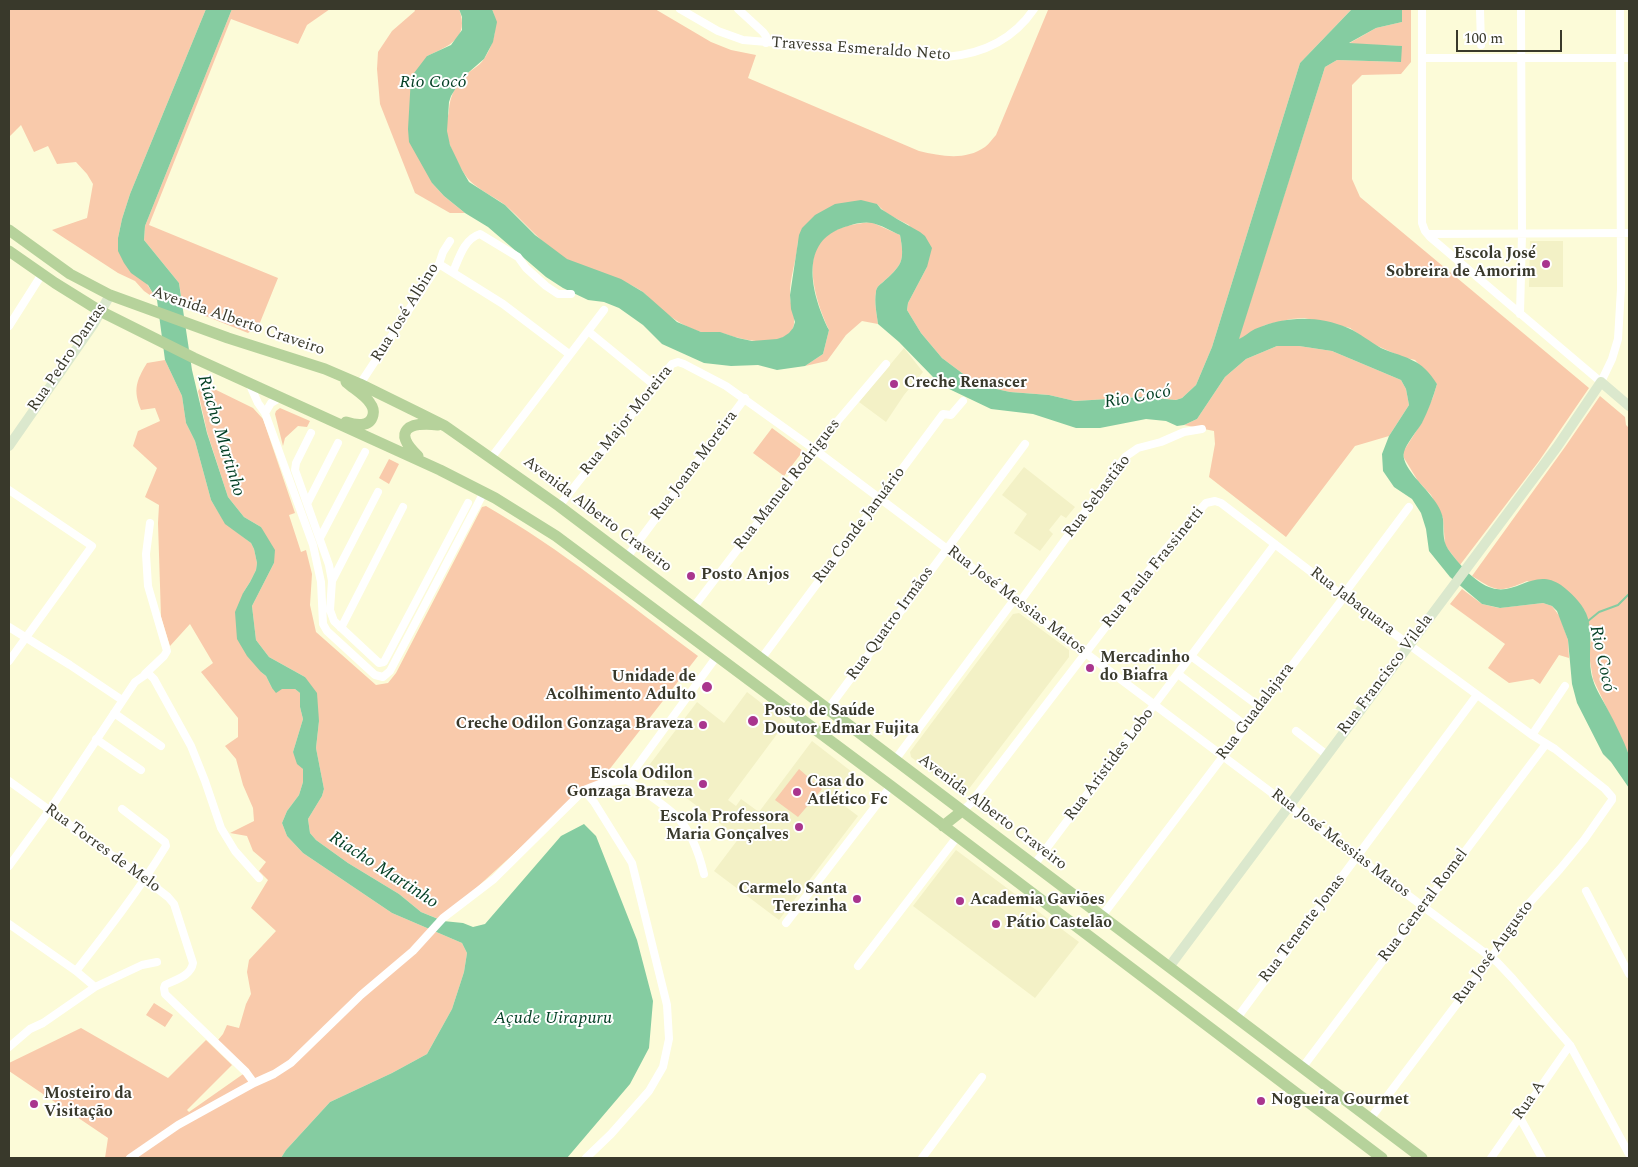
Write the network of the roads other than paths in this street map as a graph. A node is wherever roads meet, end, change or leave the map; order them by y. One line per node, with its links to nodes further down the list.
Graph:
1 (680, 9): 8 (street, Travessa Esmeraldo Neto)
2 (738, 9): 8 (street)
3 (1034, 9): 8 (street, Travessa Esmeraldo Neto)
4 (1422, 9): 11 (street)
5 (1480, 9): 9 (street)
6 (1521, 9): 10 (street)
7 (1620, 9): 12 (street)
8 (766, 43)
9 (1481, 45)
10 (1522, 57): 11 (street); 12 (street); 18 (street)
11 (1423, 58): 17 (street)
12 (1620, 58): 13 (street); 15 (street)
13 (1629, 58)
14 (9, 230): 25 (main road, Avenida Alberto Craveiro)
15 (1620, 233): 16 (street); 18 (street); 36 (street)
16 (1629, 233)
17 (1428, 234): 18 (street); 28 (street)
18 (1522, 234): 28 (street)
19 (463, 249): 21 (street, Rua José Albino); 22 (street); 24 (street)
20 (9, 251): 23 (main road)
21 (439, 264): 22 (street); 37 (street, Rua José Albino)
22 (453, 272): 31 (street)
23 (42, 274): 27 (main road); 29 (street)
24 (572, 294)
25 (110, 295): 27 (street, Rua Pedro Dantas); 34 (main road, Avenida Alberto Craveiro)
26 (604, 310): 30 (street)
27 (100, 312): 35 (main road); 50 (street, Rua Pedro Dantas)
28 (1520, 314): 36 (street)
29 (9, 326)
30 (588, 331): 31 (street); 38 (street)
31 (570, 354): 53 (street)
32 (678, 362): 38 (street, Rua Major Moreira); 40 (street, Rua José Messias Matos)
33 (886, 364): 51 (street, Rua Manuel Rodrigues)
34 (334, 373): 37 (main road, Avenida Alberto Craveiro); 44 (main road)
35 (248, 382): 39 (main road); 43 (street)
36 (1601, 382): 42 (street); 79 (street, Rua Francisco Vilela)
37 (360, 384): 45 (main road, Avenida Alberto Craveiro)
38 (654, 385): 63 (street, Rua Major Moreira)
39 (281, 397): 43 (street); 44 (main road)
40 (745, 398): 51 (street, Rua José Messias Matos); 71 (street, Rua Joana Moreira)
41 (963, 401): 58 (street, Rua Conde Januário)
42 (1629, 406)
43 (265, 413): 66 (street)
44 (320, 415): 54 (main road)
45 (444, 426): 53 (main road, Avenida Alberto Craveiro); 54 (main road)
46 (1202, 429): 74 (street, Rua Sebastião)
47 (311, 433): 59 (street)
48 (338, 443): 59 (street)
49 (1025, 444): 70 (street, Rua Quatro Irmãos)
50 (9, 446)
51 (814, 449): 58 (street, Rua José Messias Matos); 75 (street, Rua Manuel Rodrigues)
52 (365, 452): 68 (street)
53 (491, 458): 63 (main road, Avenida Alberto Craveiro)
54 (423, 462): 57 (main road)
55 (9, 490): 78 (street)
56 (378, 492): 72 (street)
57 (484, 492): 66 (street); 81 (main road)
58 (880, 499): 70 (street, Rua José Messias Matos); 83 (street, Rua Conde Januário)
59 (308, 502): 65 (street)
60 (468, 503): 77 (street)
61 (1221, 503): 69 (street, Rua Jabaquara); 80 (street, Rua Paula Frassinetti)
62 (403, 506): 77 (street)
63 (559, 506): 71 (main road, Avenida Alberto Craveiro)
64 (1409, 507): 73 (street, Rua Guadalajara)
65 (313, 517): 66 (street); 68 (street)
66 (304, 521)
67 (150, 523): 85 (street)
68 (320, 538): 72 (street)
69 (1275, 544): 73 (street, Rua Jabaquara); 82 (street, Rua Aristides Lobo)
70 (947, 548): 74 (street, Rua José Messias Matos); 92 (street, Rua Quatro Irmãos)
71 (627, 557): 75 (main road, Avenida Alberto Craveiro)
72 (332, 581): 77 (street)
73 (1344, 597): 79 (street, Rua Jabaquara); 91 (street, Rua Guadalajara)
74 (1017, 602): 80 (street, Rua José Messias Matos); 102 (street, Rua Sebastião)
75 (693, 608): 83 (main road, Avenida Alberto Craveiro)
76 (9, 627): 78 (street)
77 (341, 628)
78 (26, 637): 84 (street); 89 (street)
79 (1410, 645): 88 (street, Rua Jabaquara); 100 (street, Rua Francisco Vilela)
80 (1086, 654): 90 (street, Rua José Messias Matos); 112 (street, Rua Paula Frassinetti)
81 (717, 656): 104 (street); 106 (main road)
82 (1191, 656): 86 (street, Rua Aristides Lobo); 91 (street)
83 (761, 659): 92 (main road, Avenida Alberto Craveiro)
84 (9, 661)
85 (145, 674): 89 (street); 119 (street)
86 (1178, 674): 90 (street, Rua Aristides Lobo); 94 (street)
87 (1565, 686): 96 (street)
88 (1477, 695): 96 (street, Rua Jabaquara); 115 (street, Rua Tenente Jonas)
89 (122, 700): 93 (street)
90 (1154, 706): 101 (street, Rua José Messias Matos); 116 (street, Rua Aristides Lobo)
91 (1260, 707): 94 (street, Rua Guadalajara)
92 (828, 709): 102 (main road, Avenida Alberto Craveiro)
93 (114, 713): 97 (street); 99 (street)
94 (1246, 726): 101 (street, Rua Guadalajara)
95 (1296, 731): 100 (street)
96 (1532, 735): 98 (street, Rua Jabaquara)
97 (96, 739): 103 (street); 111 (street)
98 (1546, 744): 107 (street, Rua Jabaquara); 122 (street, Rua General Romel)
99 (161, 746)
100 (1327, 756): 109 (street, Rua Francisco Vilela)
101 (1223, 757): 109 (street, Rua José Messias Matos); 123 (street, Rua Guadalajara)
102 (895, 760): 112 (main road, Avenida Alberto Craveiro)
103 (142, 770)
104 (627, 780): 108 (street); 118 (street)
105 (9, 781): 111 (street, Rua Torres de Melo)
106 (891, 786): 113 (main road); 124 (street)
107 (1605, 789): 126 (street, Rua José Augusto)
108 (584, 790): 138 (street); 143 (street)
109 (1290, 806): 115 (street, Rua José Messias Matos); 129 (street, Rua Francisco Vilela)
110 (122, 809): 120 (street)
111 (49, 811): 117 (street); 120 (street, Rua Torres de Melo)
112 (962, 811): 113 (main road); 116 (main road, Avenida Alberto Craveiro)
113 (943, 826): 114 (main road)
114 (957, 837): 128 (street); 145 (main road)
115 (1357, 857): 122 (street, Rua José Messias Matos); 133 (street, Rua Tenente Jonas)
116 (1034, 865): 123 (main road, Avenida Alberto Craveiro)
117 (9, 866)
118 (704, 874)
119 (258, 878)
120 (145, 879): 130 (street); 138 (street, Rua Torres de Melo)
121 (1586, 891): 131 (street)
122 (1424, 907): 126 (street, Rua José Messias Matos); 136 (street, Rua General Romel)
123 (1102, 916): 129 (main road, Avenida Alberto Craveiro)
124 (786, 923)
125 (9, 924): 130 (street)
126 (1491, 957): 134 (street, Rua José Messias Matos); 140 (street, Rua José Augusto)
127 (157, 962): 132 (street)
128 (858, 966)
129 (1169, 967): 133 (main road, Avenida Alberto Craveiro)
130 (76, 971): 132 (street)
131 (1629, 974)
132 (95, 987): 135 (street)
133 (1237, 1018): 136 (main road, Avenida Alberto Craveiro)
134 (1570, 1045): 139 (street, Rua A); 141 (street, Rua José Messias Matos)
135 (9, 1047)
136 (1302, 1068): 140 (main road, Avenida Alberto Craveiro)
137 (982, 1077): 144 (street)
138 (254, 1083): 142 (street)
139 (1519, 1116): 147 (street, Rua A); 148 (street)
140 (1370, 1119): 146 (main road, Avenida Alberto Craveiro)
141 (1627, 1153)
142 (130, 1158)
143 (586, 1158)
144 (922, 1158)
145 (1382, 1158)
146 (1422, 1158)
147 (1491, 1158)
148 (1542, 1158)

